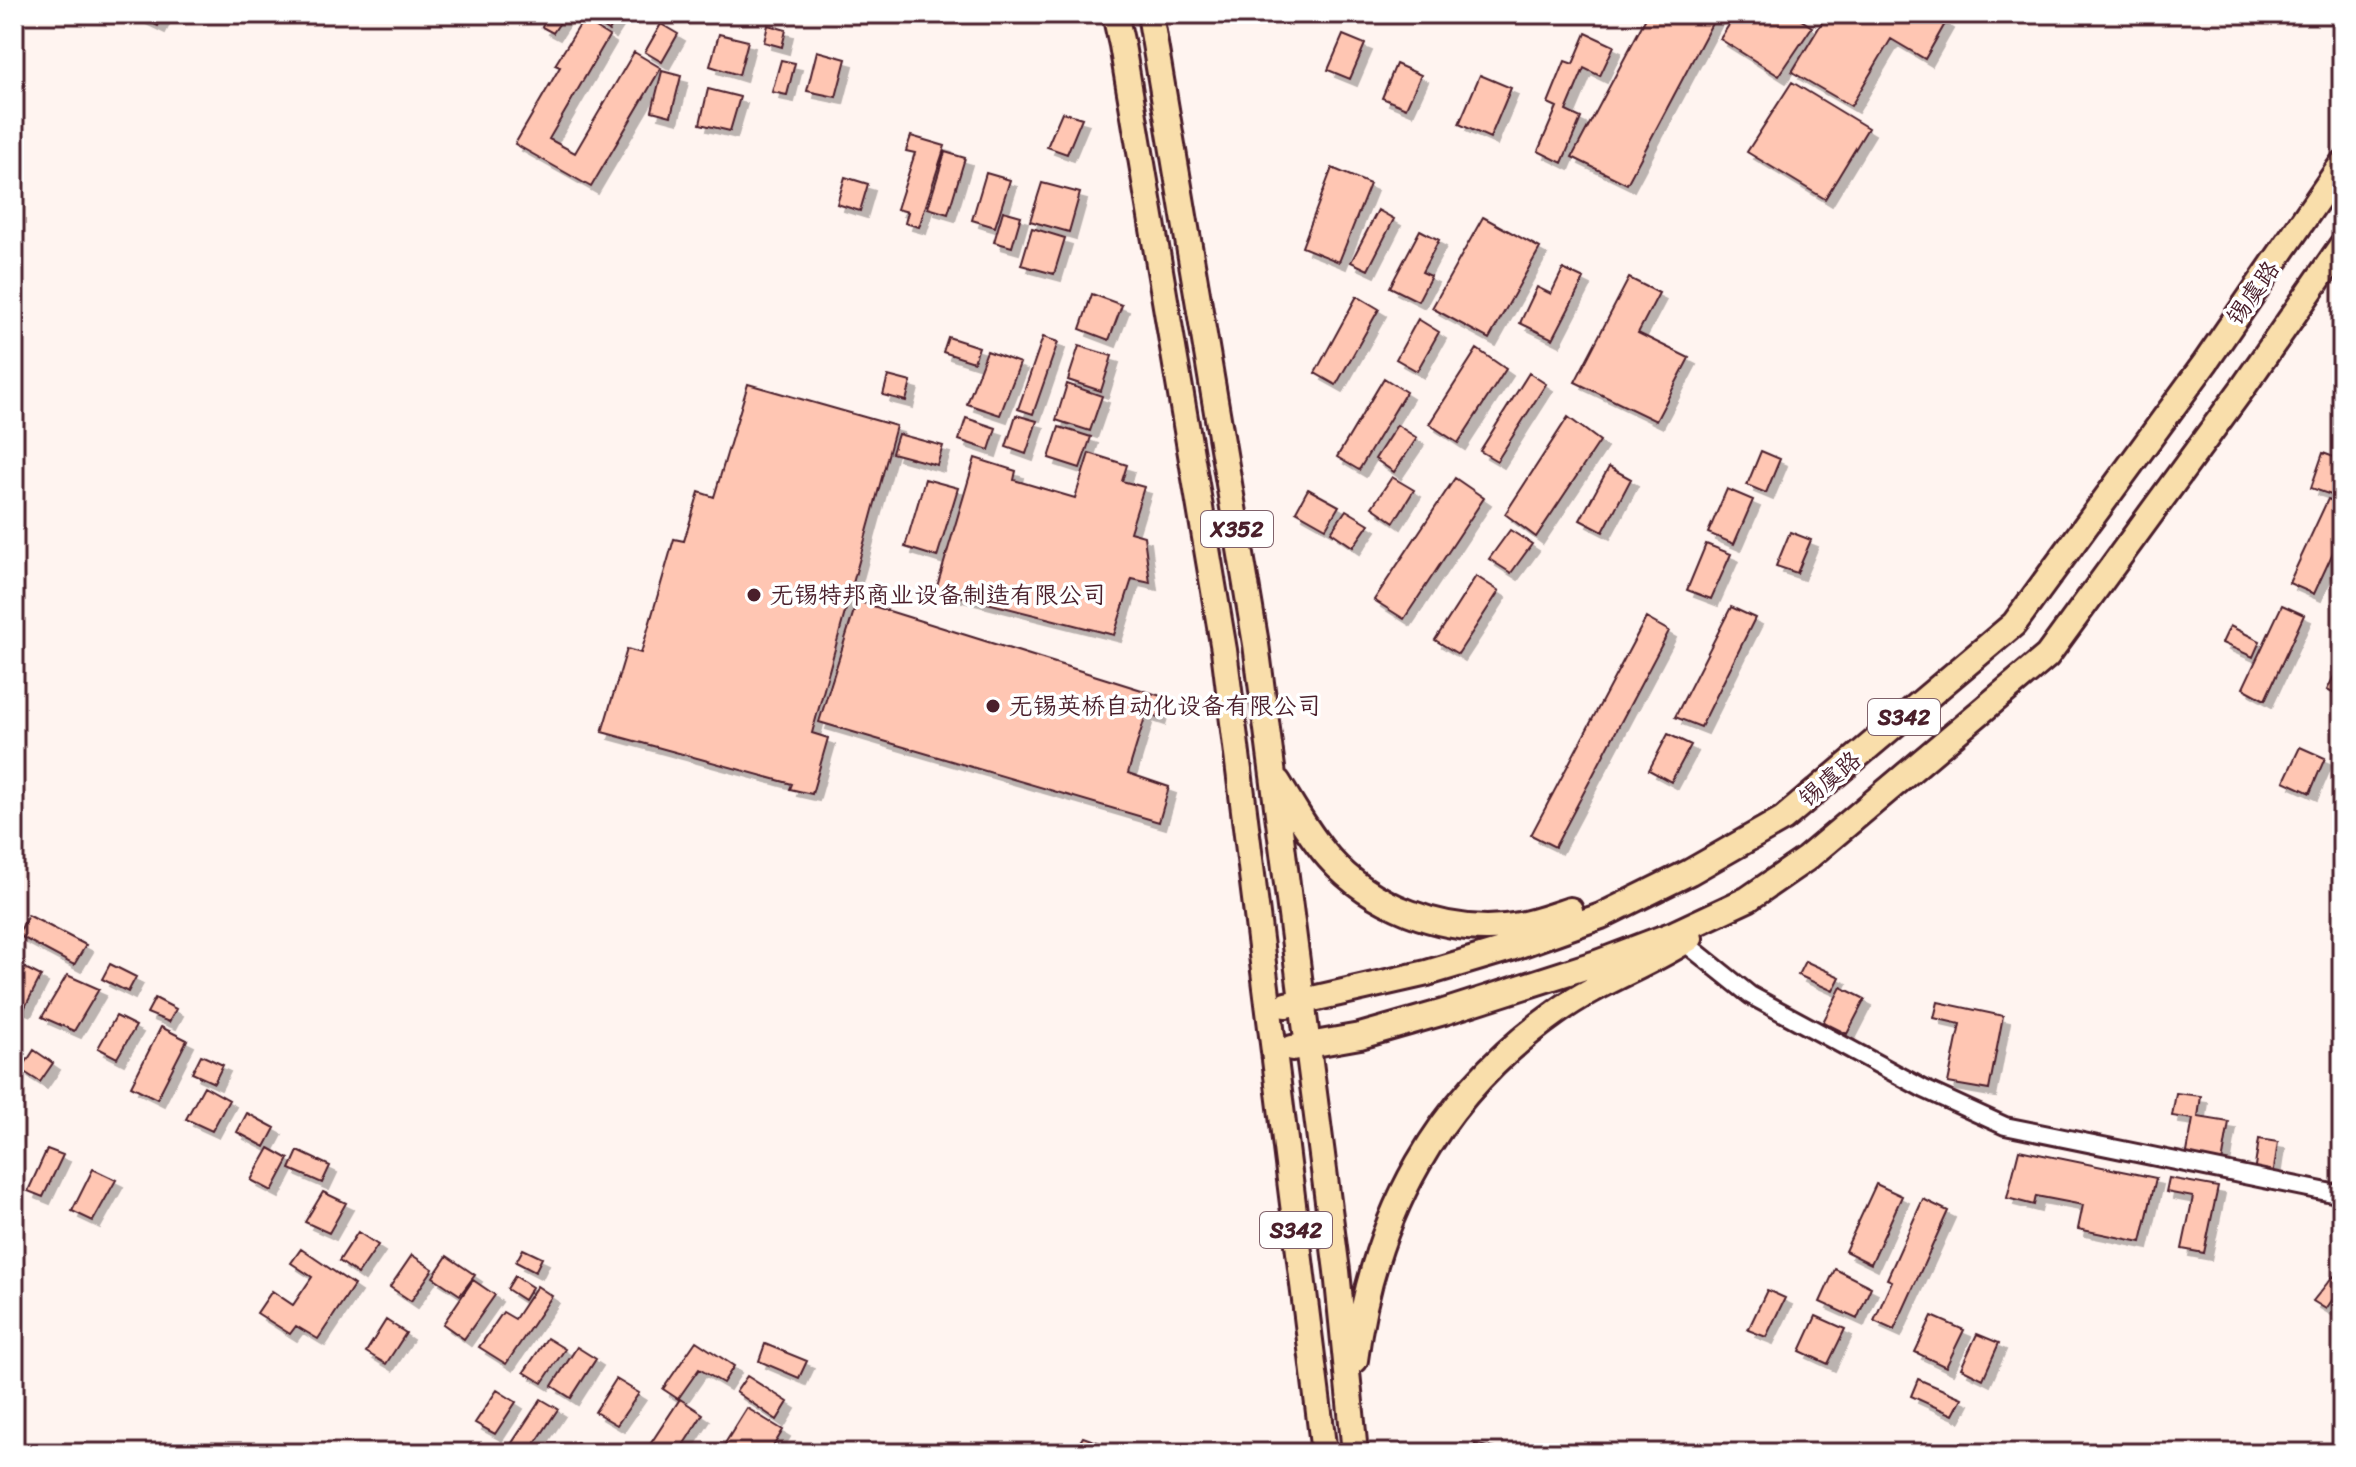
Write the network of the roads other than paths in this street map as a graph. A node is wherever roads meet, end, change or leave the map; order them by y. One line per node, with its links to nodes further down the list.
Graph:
1 (1115, 14): 10 (main road, X352)
2 (1150, 14): 5 (main road, X352)
3 (2342, 164): 6 (main road, 锡虞路 / S342)
4 (2342, 245): 7 (main road, 锡虞路 / S342)
5 (1272, 772): 6 (main road); 9 (main road, X352)
6 (1690, 872): 9 (main road, 锡虞路 / S342)
7 (1748, 899): 8 (main road); 11 (main road, 锡虞路 / S342)
8 (1684, 942): 13 (street); 14 (main road)
9 (1301, 1004): 10 (main road, 锡虞路 / S342); 11 (main road, X352)
10 (1269, 1008): 12 (main road, S342)
11 (1307, 1047): 12 (main road, 锡虞路); 14 (main road, S342)
12 (1273, 1051): 15 (main road, S342)
13 (2342, 1195)
14 (1350, 1402): 16 (main road, S342)
15 (1324, 1453)
16 (1355, 1453)

